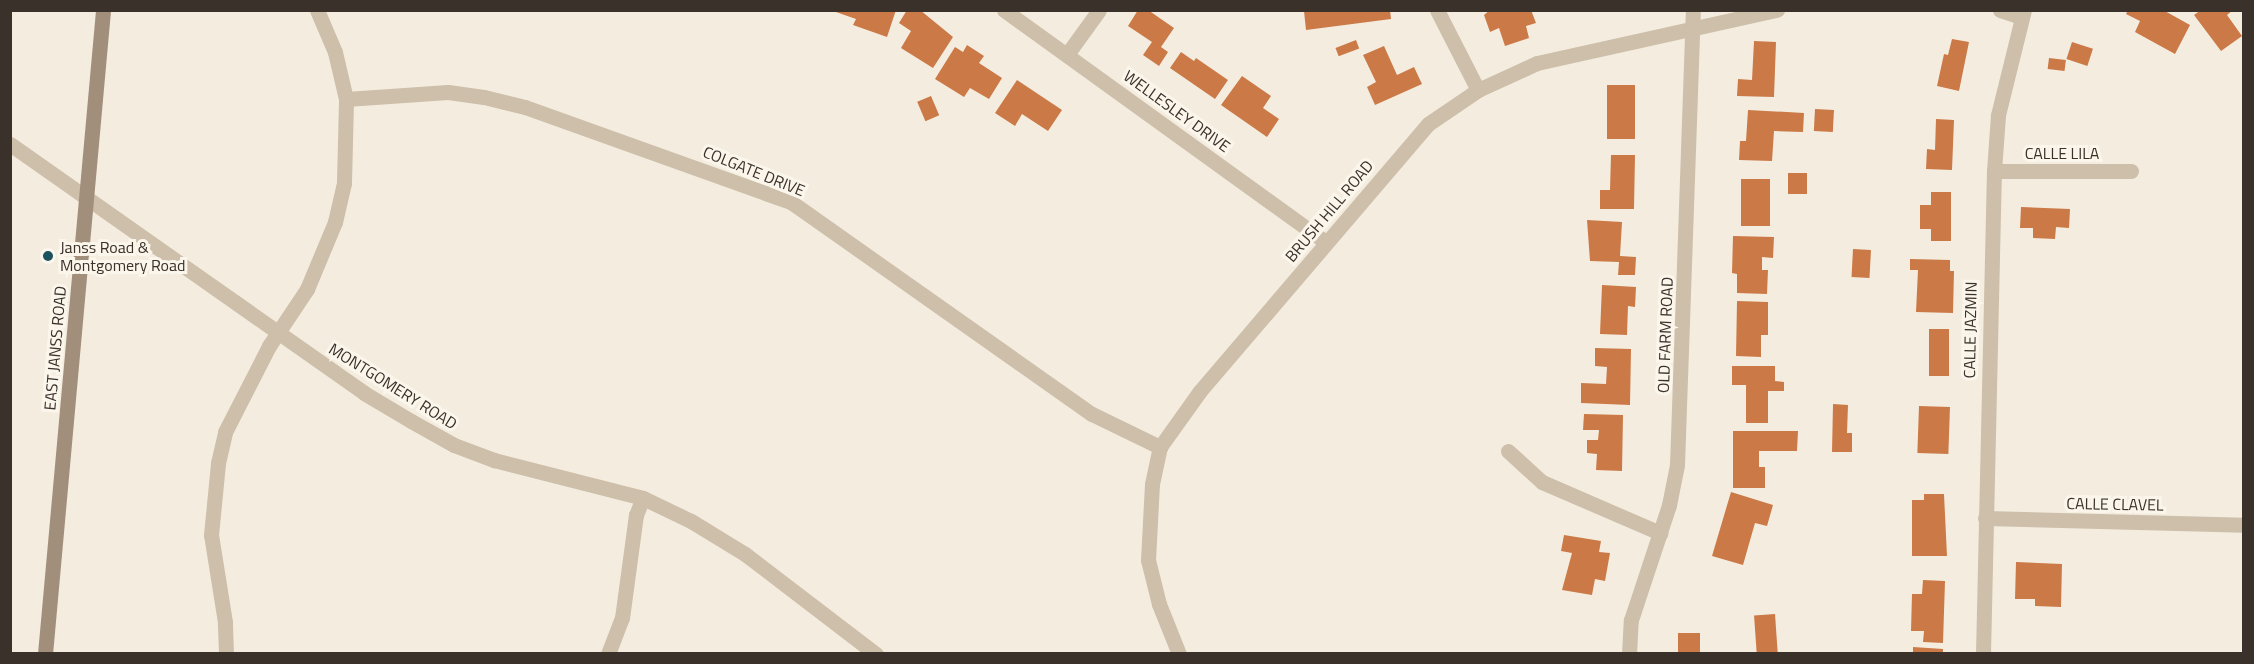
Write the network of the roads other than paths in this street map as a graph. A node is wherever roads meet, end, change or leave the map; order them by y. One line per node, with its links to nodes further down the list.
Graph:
1 (102, 10): 17 (main road, EAST JANSS ROAD)
2 (317, 10): 13 (street)
3 (1005, 10): 11 (street, WELLESLEY DRIVE)
4 (1099, 10): 11 (street)
5 (1437, 10): 12 (street)
6 (1693, 10): 10 (street, OLD FARM ROAD)
7 (1777, 10): 10 (street, BRUSH HILL ROAD)
8 (2000, 10): 9 (street)
9 (2023, 14): 15 (street, CALLE JAZMIN)
10 (1692, 30): 12 (street, BRUSH HILL ROAD); 25 (street, OLD FARM ROAD)
11 (1068, 53): 18 (street, WELLESLEY DRIVE)
12 (1478, 90): 18 (street, BRUSH HILL ROAD)
13 (346, 99): 19 (street); 20 (street, COLGATE DRIVE)
14 (10, 144): 17 (street, MONTGOMERY ROAD)
15 (1994, 171): 16 (street, CALLE LILA); 23 (street, CALLE JAZMIN)
16 (2131, 171)
17 (86, 200): 19 (street, MONTGOMERY ROAD); 26 (main road, EAST JANSS ROAD)
18 (1326, 242): 20 (street, BRUSH HILL ROAD)
19 (279, 333): 22 (street, MONTGOMERY ROAD); 27 (street)
20 (1160, 447): 30 (street, BRUSH HILL ROAD)
21 (1508, 451): 25 (street)
22 (643, 498): 28 (street); 29 (street, MONTGOMERY ROAD)
23 (1985, 518): 24 (street, CALLE CLAVEL); 32 (street, CALLE JAZMIN)
24 (2244, 525)
25 (1660, 533): 31 (street, OLD FARM ROAD)
26 (45, 654)
27 (226, 654)
28 (608, 654)
29 (876, 654)
30 (1179, 654)
31 (1629, 654)
32 (1983, 654)

